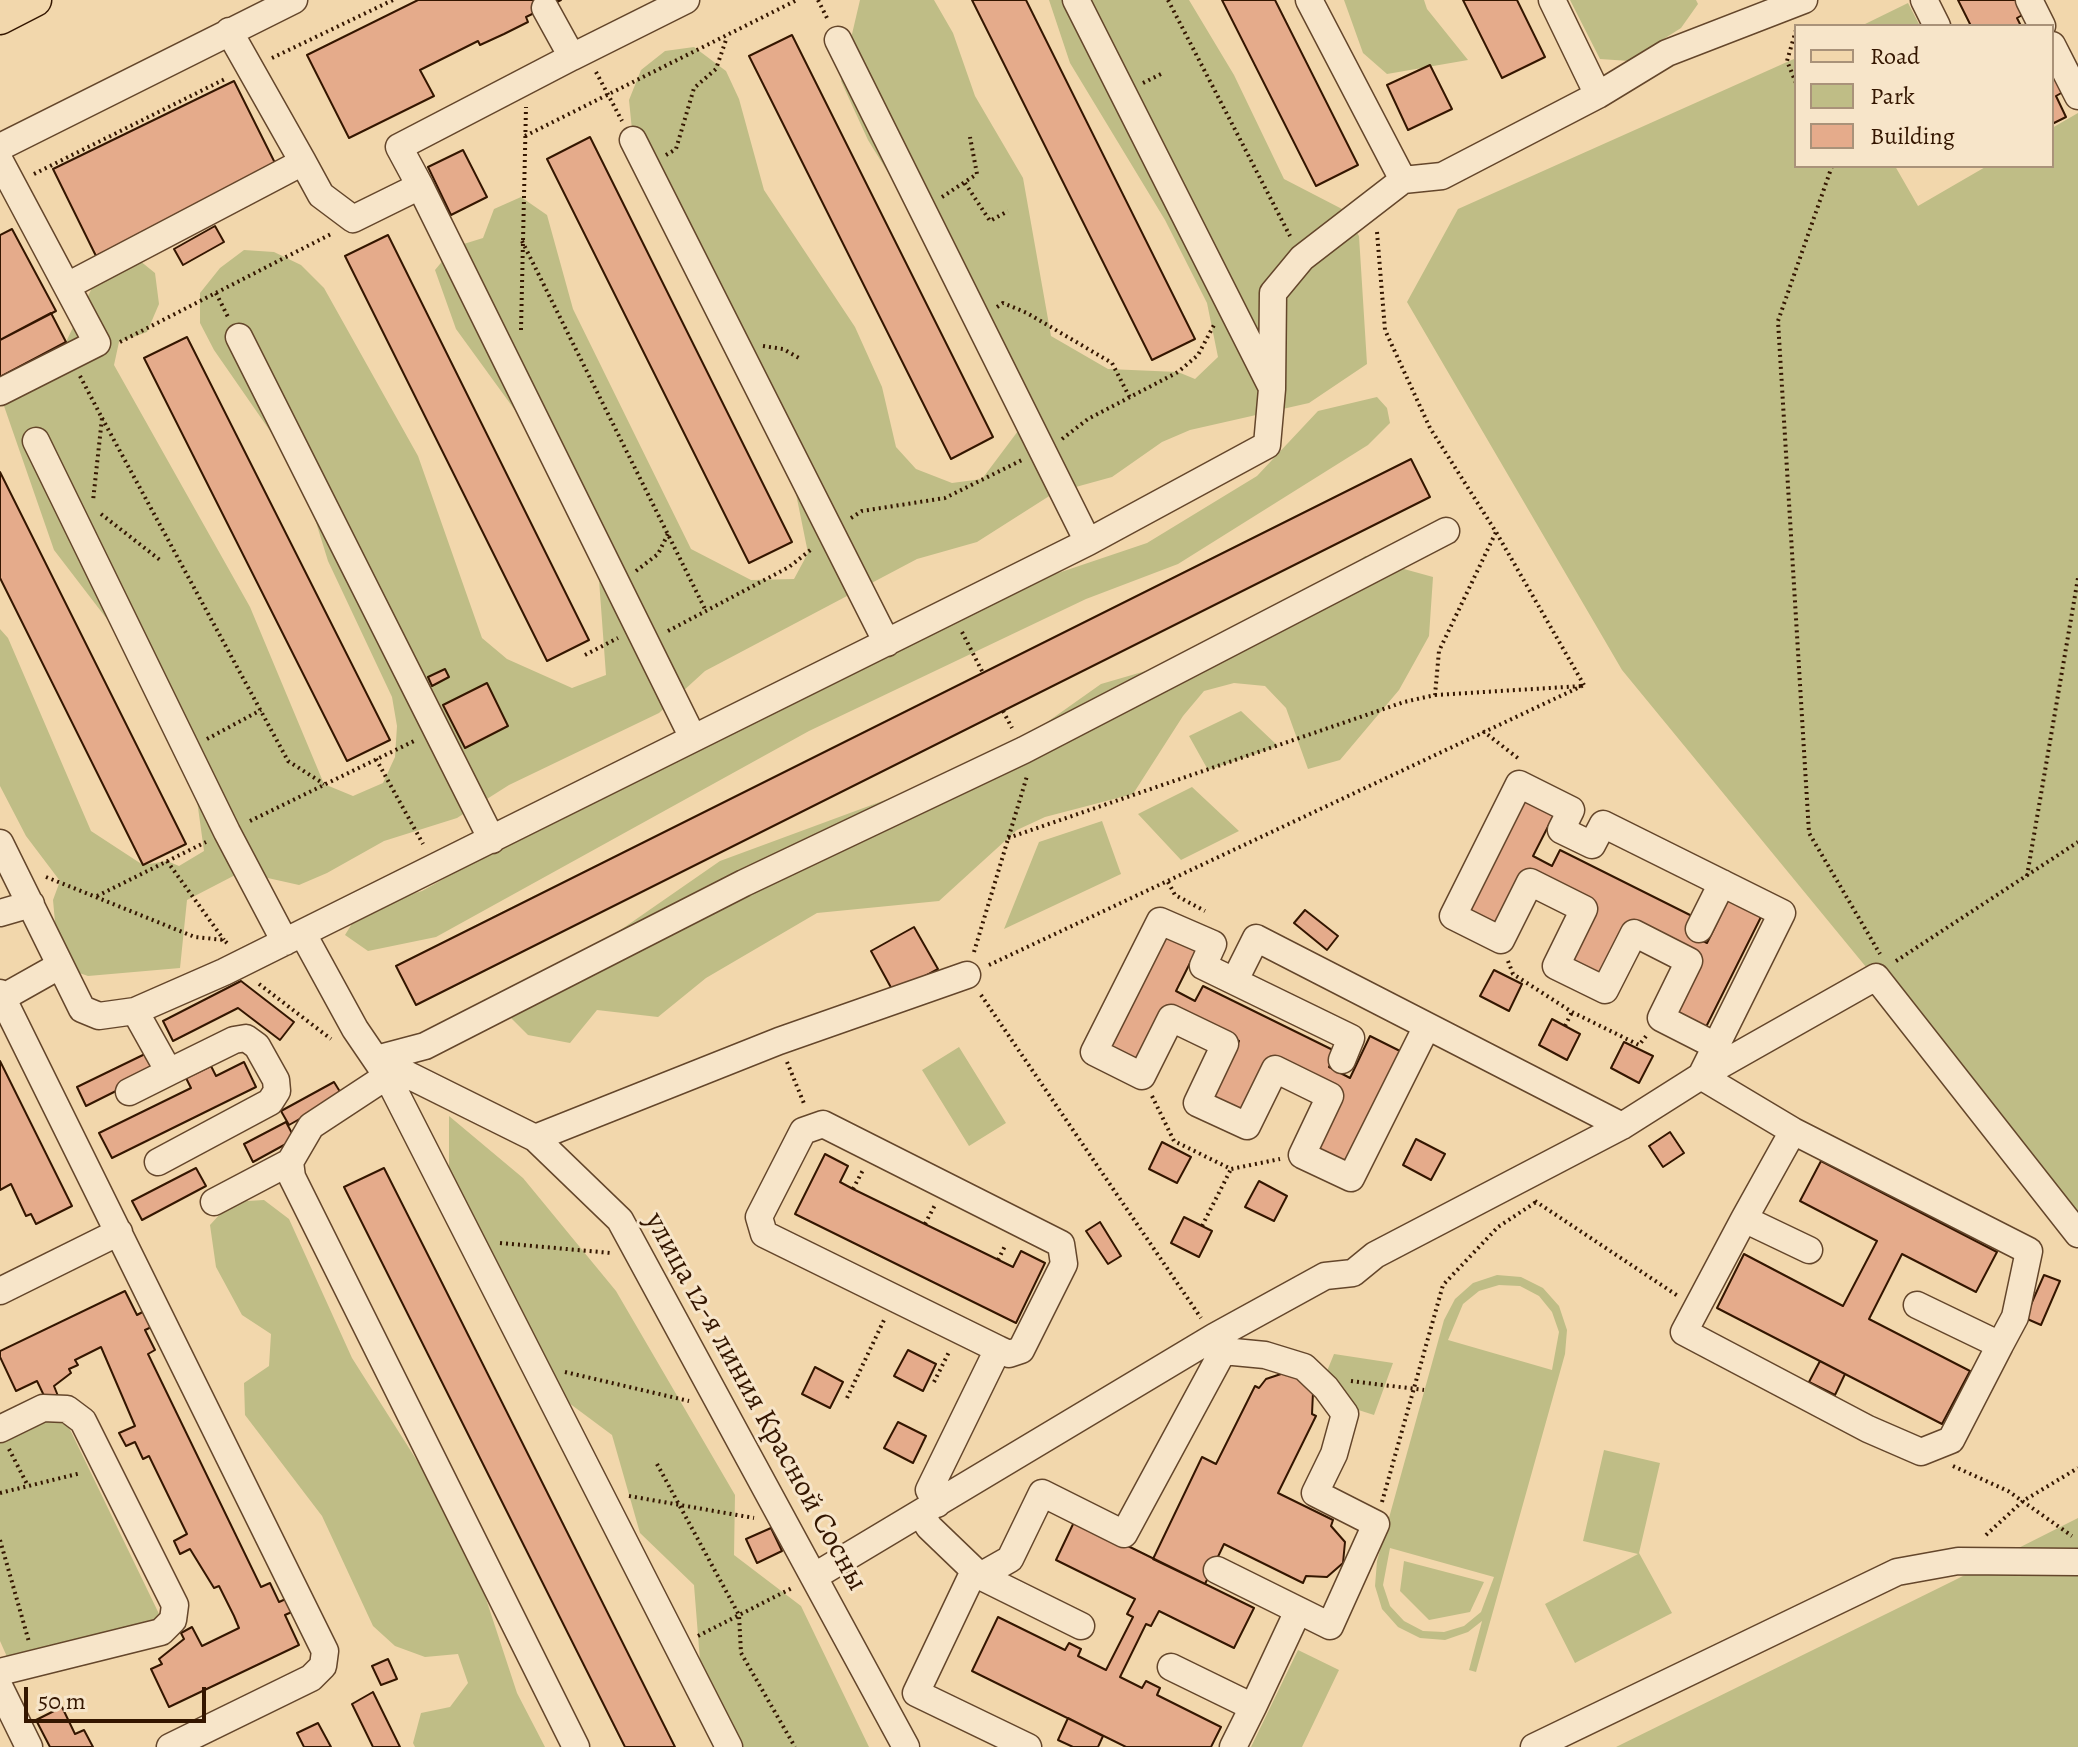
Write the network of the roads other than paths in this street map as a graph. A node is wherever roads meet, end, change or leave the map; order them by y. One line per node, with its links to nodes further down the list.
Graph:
1 (35, 0): 11 (main road)
2 (294, 0): 14 (street)
3 (686, 0): 17 (street)
4 (1076, 0): 28 (street)
5 (1309, 0): 24 (street)
6 (1552, 0): 18 (street)
7 (1804, 0): 18 (street)
8 (1924, 0): 12 (street)
9 (2029, 0): 13 (street)
10 (545, 8): 17 (street)
11 (0, 18)
12 (1936, 24)
13 (2041, 24)
14 (229, 31): 21 (street); 22 (street)
15 (838, 40): 32 (street)
16 (2054, 49): 19 (street)
17 (578, 54): 25 (street)
18 (1598, 95): 24 (street)
19 (2078, 96)
20 (633, 140): 33 (street)
21 (0, 147)
22 (303, 162): 25 (street); 26 (street)
23 (6, 173): 26 (street)
24 (1403, 180): 28 (street)
25 (420, 186): 34 (street)
26 (67, 286): 29 (street)
27 (239, 337): 35 (street)
28 (1272, 389): 32 (street)
29 (0, 392)
30 (36, 441): 41 (street)
31 (1446, 531): 50 (street)
32 (1088, 542): 33 (street)
33 (887, 643): 34 (street)
34 (693, 738): 35 (street)
35 (492, 840): 41 (street)
36 (0, 843): 38 (street)
37 (1722, 883): 40 (street); 48 (street); 48 (street)
38 (27, 895): 39 (street); 42 (street)
39 (0, 913)
40 (1699, 929)
41 (294, 938): 46 (street); 50 (street)
42 (59, 966): 45 (street); 46 (street)
43 (967, 975): 56 (street)
44 (1235, 980): 47 (street); 47 (street); 49 (street)
45 (2, 995): 61 (street)
46 (135, 1011): 51 (street)
47 (1427, 1026): 54 (street)
48 (1716, 1046): 52 (street)
49 (1342, 1060)
50 (382, 1068): 56 (street, улица 12-я линия Красной Сосны); 58 (street); 84 (street)
51 (169, 1072): 53 (street); 57 (street)
52 (1701, 1076): 54 (street); 55 (street); 62 (street)
53 (129, 1092)
54 (1622, 1126): 66 (street)
55 (1793, 1131): 60 (street); 67 (street)
56 (535, 1138): 74 (street, улица 12-я линия Красной Сосны)
57 (158, 1162)
58 (290, 1162): 59 (street); 83 (street)
59 (214, 1202)
60 (1744, 1219): 63 (street); 67 (street)
61 (119, 1232): 64 (street); 82 (street)
62 (2078, 1234)
63 (1809, 1250)
64 (0, 1291)
65 (1917, 1305): 67 (street)
66 (1218, 1344): 70 (street); 73 (street); 75 (street)
67 (2000, 1345)
68 (998, 1349): 68 (street); 70 (street)
69 (4, 1437): 78 (street)
70 (929, 1509): 73 (street); 74 (street)
71 (2078, 1562): 88 (street)
72 (1217, 1570): 75 (street)
73 (977, 1573): 76 (street); 86 (street)
74 (815, 1576): 85 (street, улица 12-я линия Красной Сосны)
75 (1298, 1611): 80 (street)
76 (1081, 1626)
77 (1171, 1667): 80 (street)
78 (0, 1672)
79 (0, 1688): 81 (street)
80 (1253, 1707): 87 (street)
81 (29, 1747)
82 (170, 1747)
83 (576, 1747)
84 (729, 1747)
85 (906, 1747)
86 (1028, 1747)
87 (1233, 1747)
88 (1534, 1747)

